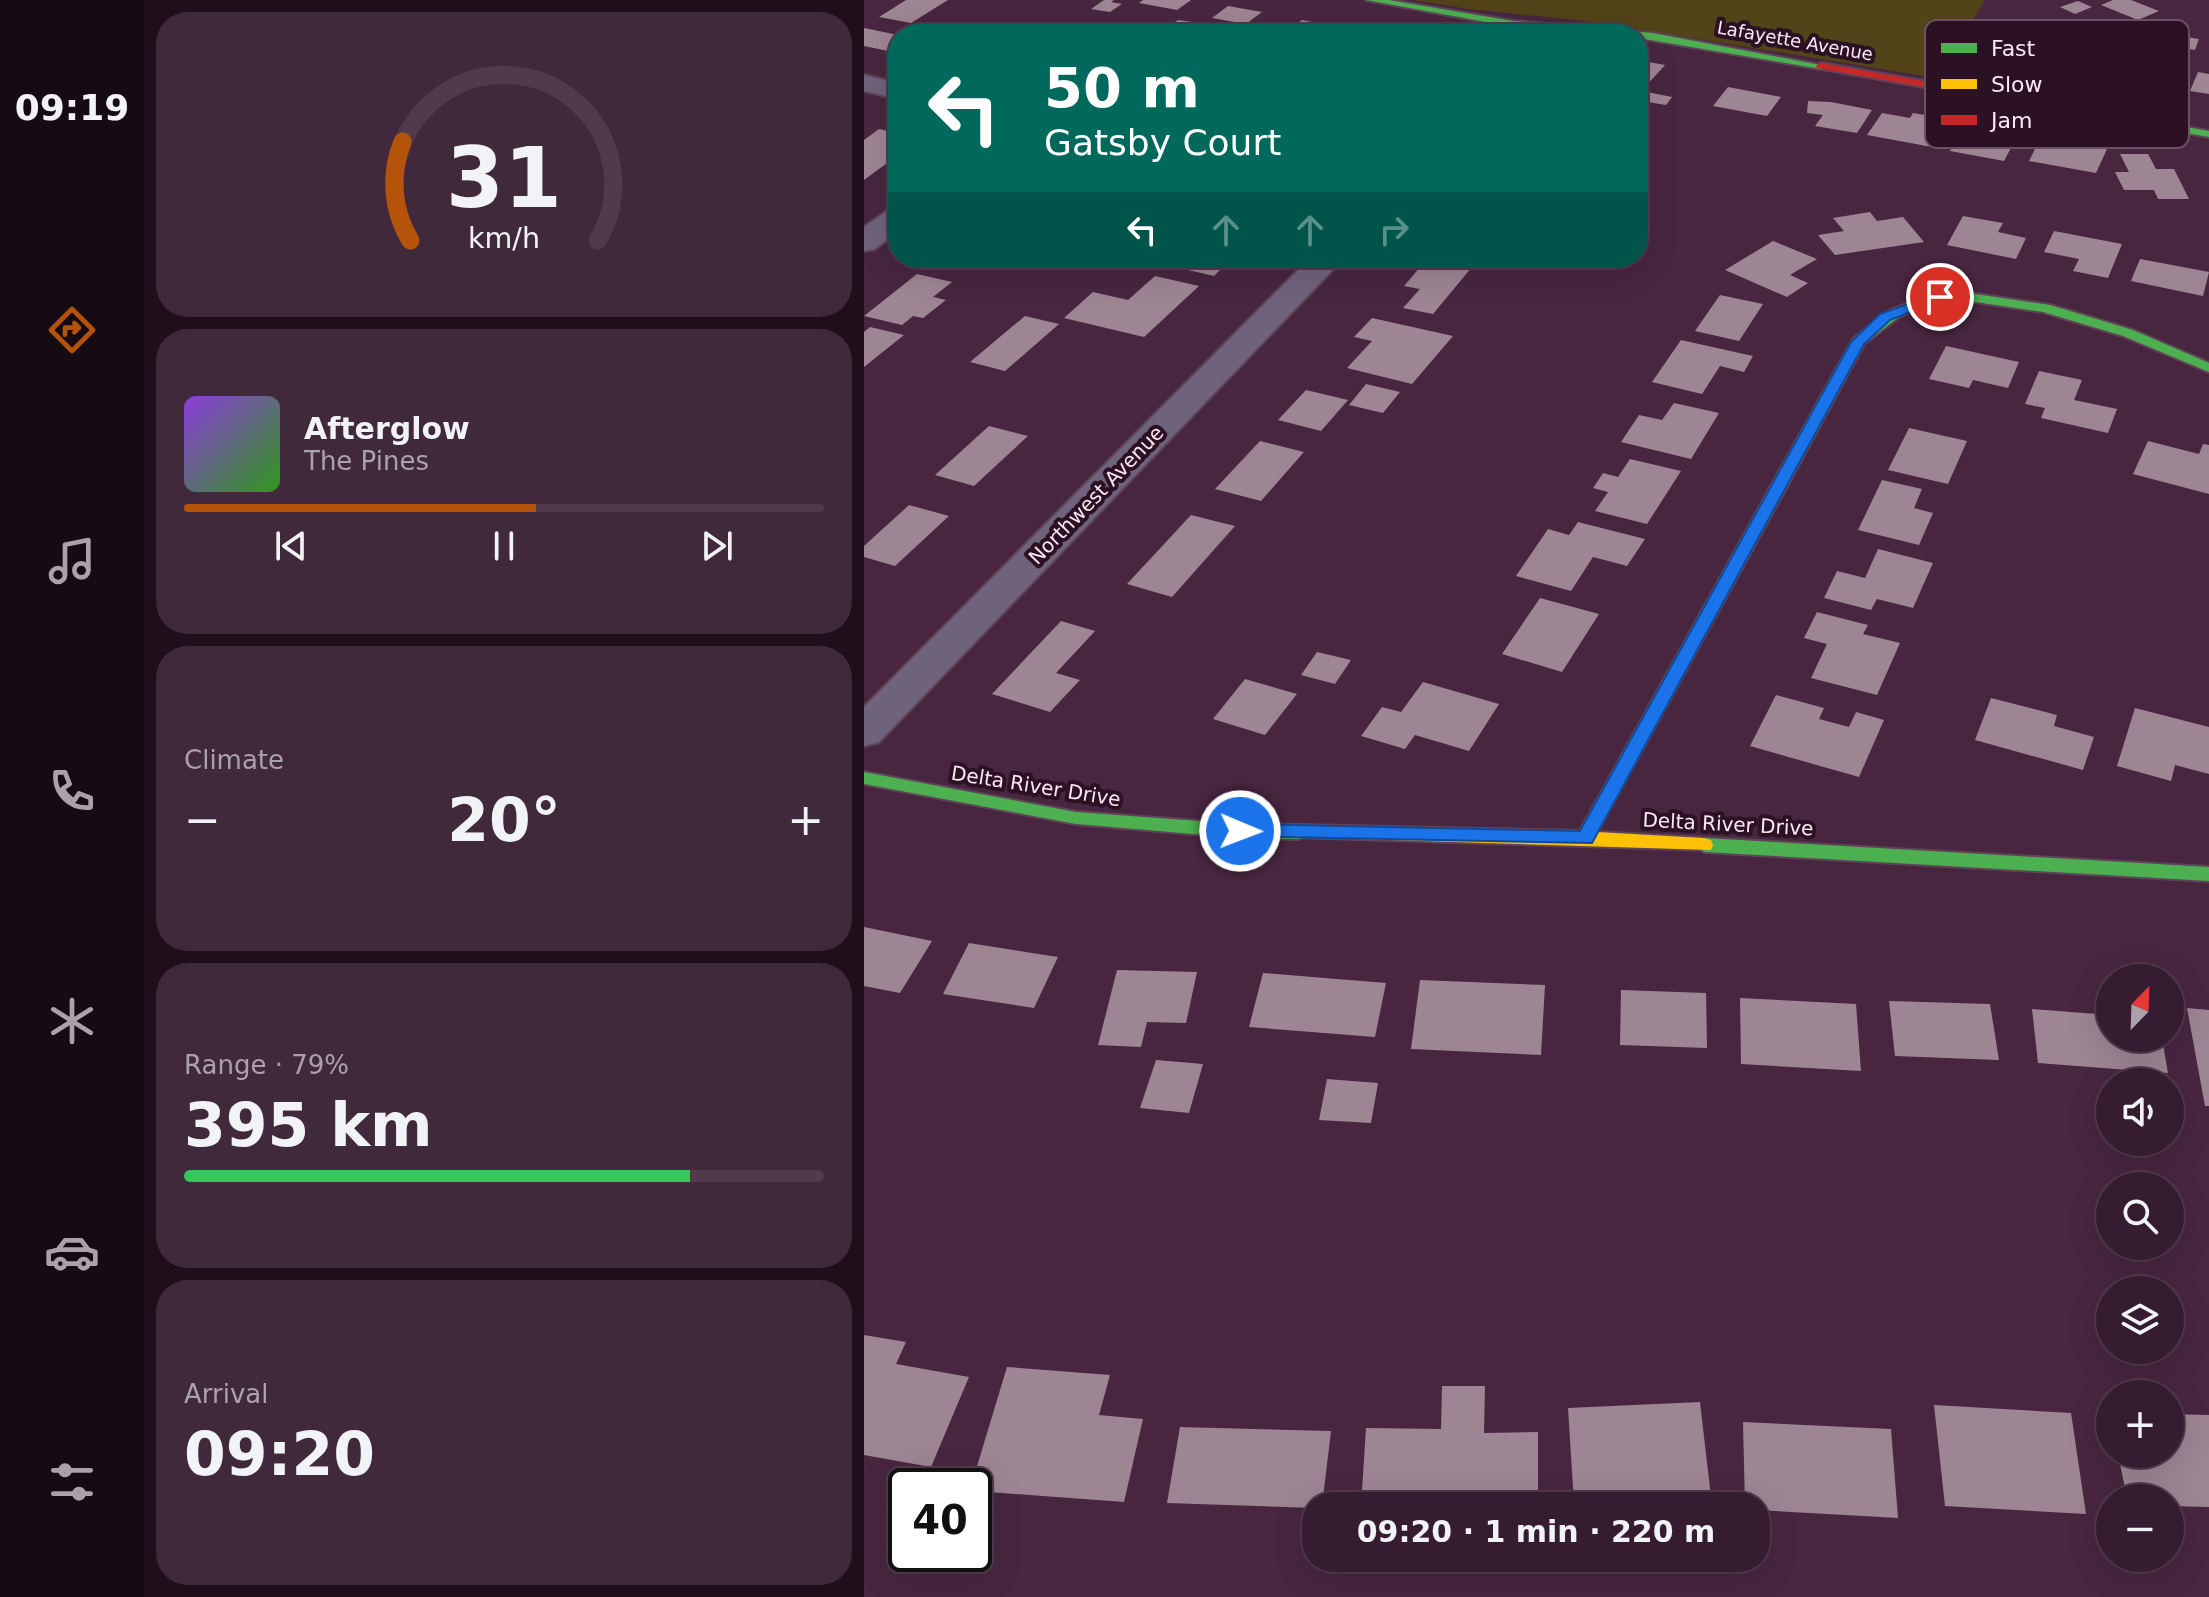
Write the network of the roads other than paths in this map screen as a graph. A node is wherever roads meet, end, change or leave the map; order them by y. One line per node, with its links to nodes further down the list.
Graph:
1 (1371, 0): 2 (street, Lafayette Avenue)
2 (1514, 24)
3 (1648, 36): 5 (street, Lafayette Avenue)
4 (864, 83): 6 (street)
5 (1925, 84)
6 (888, 89)
7 (2189, 130): 8 (street, Lafayette Avenue)
8 (2209, 134)
9 (888, 224): 10 (street)
10 (864, 242)
11 (1318, 268): 13 (street, Northwest Avenue)
12 (2209, 368): 15 (street)
13 (864, 732)
14 (864, 778): 15 (street, Delta River Drive)
15 (1585, 838): 16 (street, Delta River Drive)
16 (2209, 874)

